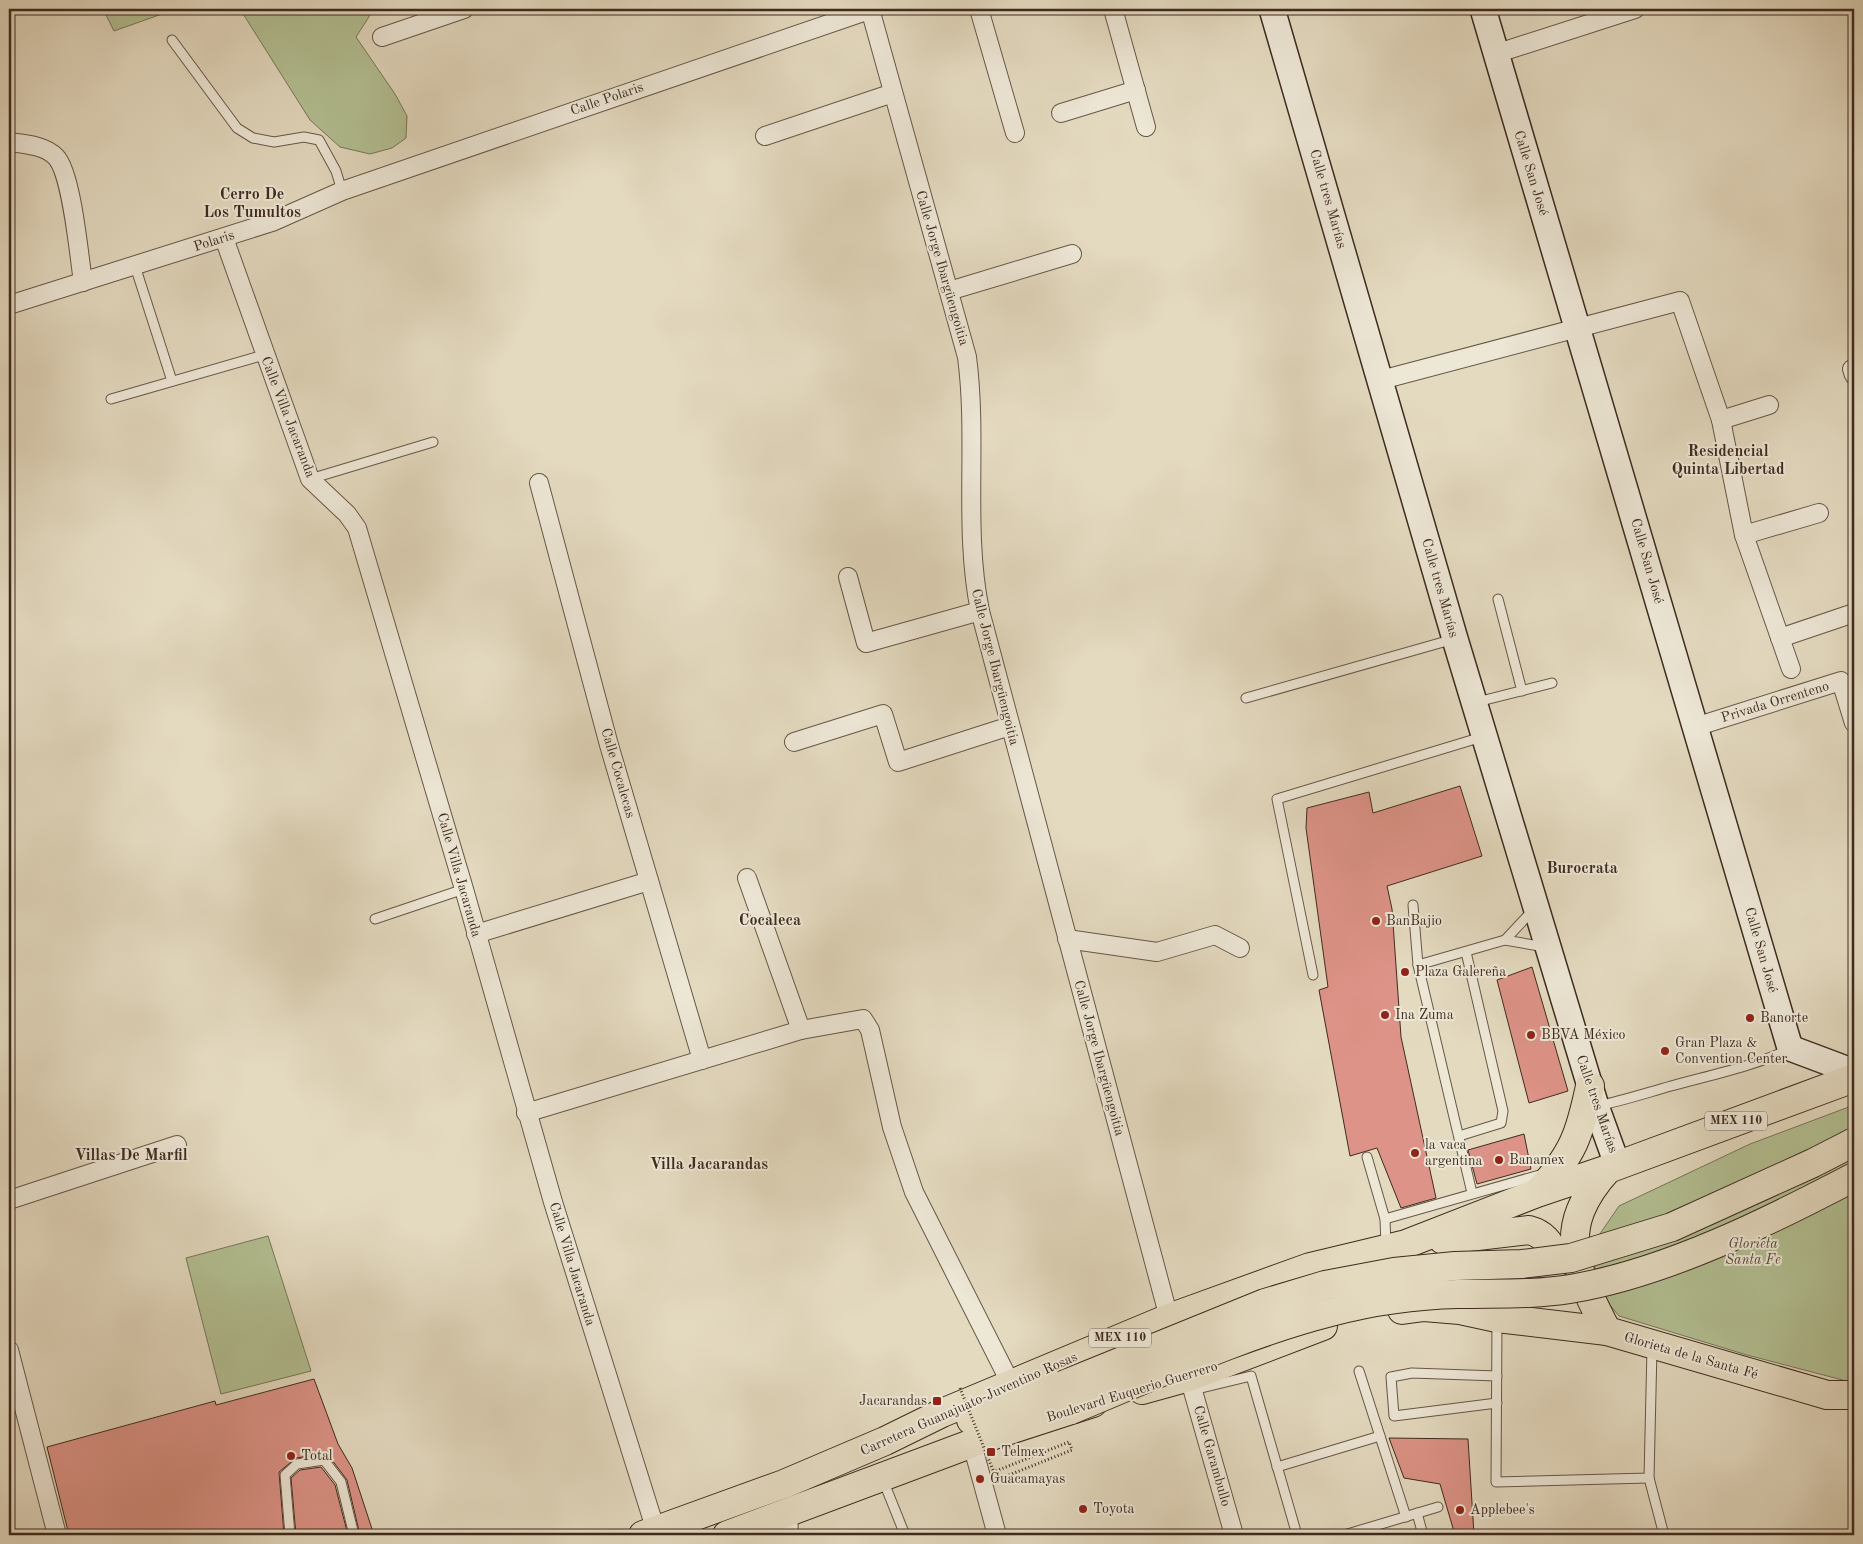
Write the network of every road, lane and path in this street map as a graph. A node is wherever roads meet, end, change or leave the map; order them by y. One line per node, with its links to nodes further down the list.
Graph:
1 (464, 9): 9 (street)
2 (871, 9): 8 (street, Calle Polaris); 13 (street, Calle Jorge Ibargüengoitia)
3 (979, 9): 16 (street)
4 (1113, 9): 12 (street)
5 (1272, 9): 28 (main road, Calle tres Marías)
6 (1483, 9): 11 (main road, Calle San José)
7 (1635, 9): 11 (street)
8 (837, 14): 19 (street, Calle Polaris)
9 (382, 37)
10 (172, 40): 19 (lane)
11 (1495, 54): 26 (main road, Calle San José)
12 (1136, 90): 14 (street); 15 (street)
13 (893, 93): 17 (street); 24 (street, Calle Jorge Ibargüengoitia)
14 (1061, 113)
15 (1146, 127)
16 (1015, 133)
17 (765, 136)
18 (9, 142): 23 (street)
19 (342, 191): 20 (street, Polaris)
20 (224, 238): 22 (street, Polaris); 27 (street, Calle Villa Jacaranda)
21 (1072, 254): 24 (street)
22 (135, 266): 23 (street, Polaris); 29 (lane)
23 (83, 282): 25 (street, Polaris)
24 (948, 291): 40 (street, Calle Jorge Ibargüengoitia)
25 (9, 305)
26 (1578, 328): 28 (street); 32 (street); 51 (main road, Calle San José)
27 (264, 355): 29 (lane); 34 (street, Calle Villa Jacaranda)
28 (1380, 380): 43 (main road, Calle tres Marías)
29 (172, 381): 30 (lane)
30 (111, 399)
31 (1769, 405): 32 (street)
32 (1721, 420): 37 (street)
33 (433, 442): 34 (lane)
34 (310, 479): 56 (street, Calle Villa Jacaranda)
35 (539, 483): 55 (street, Calle Cocalecas)
36 (1819, 513): 37 (street)
37 (1744, 535): 42 (street)
38 (848, 577): 40 (street)
39 (1498, 600): 46 (lane)
40 (980, 611): 50 (street, Calle Jorge Ibargüengoitia)
41 (1854, 613): 42 (street)
42 (1780, 638): 44 (street)
43 (1455, 639): 47 (lane); 48 (main road, Calle tres Marías)
44 (1790, 669)
45 (1552, 683): 46 (lane)
46 (1522, 690): 48 (lane)
47 (1246, 698)
48 (1474, 703): 52 (main road, Calle tres Marías)
49 (1854, 722): 51 (street, Privada Orrenteno)
50 (1010, 726): 53 (street); 61 (street, Calle Jorge Ibargüengoitia)
51 (1695, 727): 69 (main road, Calle San José)
52 (1484, 736): 58 (main road, Calle tres Marías); 67 (lane)
53 (794, 742)
54 (747, 878): 68 (street)
55 (649, 882): 60 (street); 70 (street, Calle Cocalecas)
56 (464, 889): 59 (lane); 60 (street, Calle Villa Jacaranda)
57 (1413, 906): 66 (lane)
58 (1536, 907): 62 (lane); 63 (main road, Calle tres Marías)
59 (375, 919)
60 (476, 934): 74 (street, Calle Villa Jacaranda)
61 (1067, 939): 64 (street); 88 (street, Calle Jorge Ibargüengoitia)
62 (1505, 940): 63 (lane); 65 (lane)
63 (1548, 947): 73 (main road, Calle tres Marías)
64 (1240, 948)
65 (1466, 952): 66 (lane); 75 (lane)
66 (1418, 965): 75 (lane)
67 (1314, 975)
68 (801, 1030): 70 (street); 96 (street)
69 (1790, 1048): 71 (main road); 73 (lane)
70 (702, 1060): 74 (street)
71 (1854, 1072)
72 (1854, 1078): 79 (main road, Glorieta de la Santa Fé / MEX 110)
73 (1593, 1096): 79 (main road, Calle tres Marías); 80 (main road)
74 (526, 1113): 115 (street, Calle Villa Jacaranda)
75 (1458, 1136): 82 (lane)
76 (1854, 1142): 100 (main road, bridge)
77 (177, 1145): 84 (street)
78 (1367, 1157): 85 (lane)
79 (1612, 1166): 83 (main road, Carretera Guanajuato-Juventino Rosas / MEX 110); 90 (main road, Glorieta de la Santa Fé / MEX 110)
80 (1559, 1170): 82 (lane); 83 (main road)
81 (1854, 1176): 100 (main road, bridge)
82 (1472, 1193): 85 (lane)
83 (1537, 1193): 86 (main road, Carretera Guanajuato-Juventino Rosas / MEX 110)
84 (9, 1200)
85 (1385, 1219): 86 (lane)
86 (1396, 1246): 87 (main road); 88 (main road, Carretera Guanajuato-Juventino Rosas / MEX 110)
87 (1383, 1313): 89 (main road, Boulevard Euquerio Guerrero); 95 (main road, Boulevard Euquerio Guerrero)
88 (1169, 1318): 96 (main road, Carretera Guanajuato-Juventino Rosas / MEX 110)
89 (1497, 1318): 90 (main road, Boulevard Euquerio Guerrero); 94 (lane)
90 (1607, 1331): 91 (main road, Glorieta de la Santa Fé)
91 (1652, 1346): 98 (main road, Glorieta de la Santa Fé); 108 (lane)
92 (9, 1350): 116 (street)
93 (1360, 1371): 103 (lane)
94 (1497, 1376): 101 (lane); 101 (lane)
95 (1191, 1383): 100 (main road, Boulevard Euquerio Guerrero); 106 (lane); 122 (street, Calle Garambullo)
96 (1011, 1384): 104 (main road, Carretera Guanajuato-Juventino Rosas / MEX 110)
97 (960, 1388): 109 (path, bridge)
98 (1827, 1395): 99 (main road, Glorieta de la Santa Fé); 102 (main road)
99 (1854, 1395)
100 (1067, 1398): 104 (main road); 105 (main road, Boulevard Euquerio Guerrero)
101 (1497, 1403): 108 (lane)
102 (1854, 1405)
103 (1380, 1436): 106 (lane); 112 (lane)
104 (885, 1441): 115 (main road, Carretera Guanajuato-Juventino Rosas / MEX 110)
105 (972, 1444): 107 (main road, Boulevard Euquerio Guerrero); 109 (street)
106 (1277, 1467): 123 (lane)
107 (882, 1477): 113 (main road, Boulevard Euquerio Guerrero); 120 (lane)
108 (1649, 1478): 126 (lane)
109 (989, 1479): 109 (path); 121 (street)
110 (1438, 1507): 111 (lane)
111 (1417, 1513): 112 (lane); 125 (lane)
112 (1406, 1517): 124 (lane)
113 (789, 1525): 114 (main road, Boulevard Euquerio Guerrero)
114 (759, 1530): 119 (main road, Boulevard Euquerio Guerrero)
115 (649, 1533)
116 (57, 1535)
117 (290, 1535): 118 (lane)
118 (354, 1535)
119 (727, 1535)
120 (904, 1535)
121 (997, 1535)
122 (1234, 1535)
123 (1297, 1535)
124 (1344, 1535)
125 (1422, 1535)
126 (1664, 1535)

